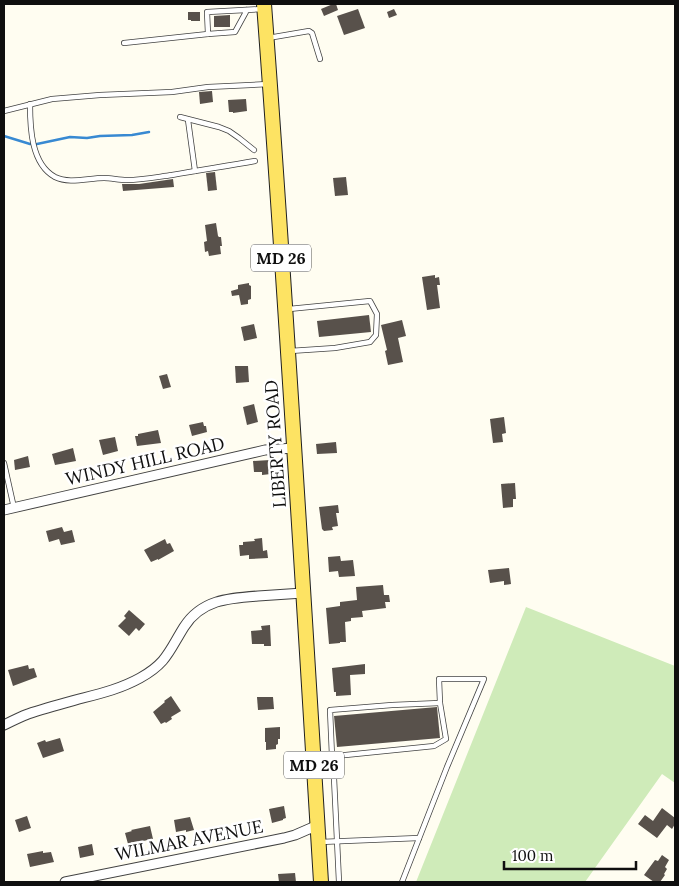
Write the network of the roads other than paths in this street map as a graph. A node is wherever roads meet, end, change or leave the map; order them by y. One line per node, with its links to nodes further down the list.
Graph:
1 (264, 6): 2 (lane); 4 (main road, LIBERTY ROAD / MD 26)
2 (247, 10): 3 (lane); 3 (lane)
3 (208, 34): 5 (lane)
4 (266, 38): 6 (lane); 7 (main road, LIBERTY ROAD / MD 26)
5 (124, 43)
6 (320, 59)
7 (270, 84): 8 (lane); 15 (main road, LIBERTY ROAD / MD 26)
8 (30, 104): 9 (lane); 14 (lane)
9 (4, 111)
10 (180, 117): 11 (lane)
11 (188, 120): 12 (lane); 14 (lane)
12 (254, 150)
13 (255, 161): 14 (lane)
14 (195, 171)
15 (285, 310): 16 (main road, LIBERTY ROAD / MD 26); 16 (lane)
16 (288, 351): 17 (main road, LIBERTY ROAD / MD 26)
17 (294, 448): 19 (street, WINDY HILL ROAD); 21 (main road, LIBERTY ROAD / MD 26)
18 (4, 463): 19 (lane)
19 (14, 508): 20 (street, WINDY HILL ROAD)
20 (4, 510)
21 (303, 593): 23 (street); 27 (main road, LIBERTY ROAD / MD 26)
22 (440, 702): 24 (lane); 25 (lane); 26 (lane)
23 (4, 725)
24 (446, 740): 25 (lane); 26 (lane)
25 (457, 744): 30 (lane)
26 (332, 756): 27 (lane)
27 (313, 758): 29 (main road, LIBERTY ROAD / MD 26)
28 (334, 778): 32 (lane)
29 (318, 825): 31 (main road, LIBERTY ROAD / MD 26); 33 (street, WILMAR AVENUE)
30 (419, 838): 32 (lane); 36 (lane)
31 (319, 842): 32 (lane); 34 (main road, LIBERTY ROAD / MD 26)
32 (337, 842): 35 (lane)
33 (65, 882)
34 (321, 882)
35 (339, 882)
36 (402, 882)

